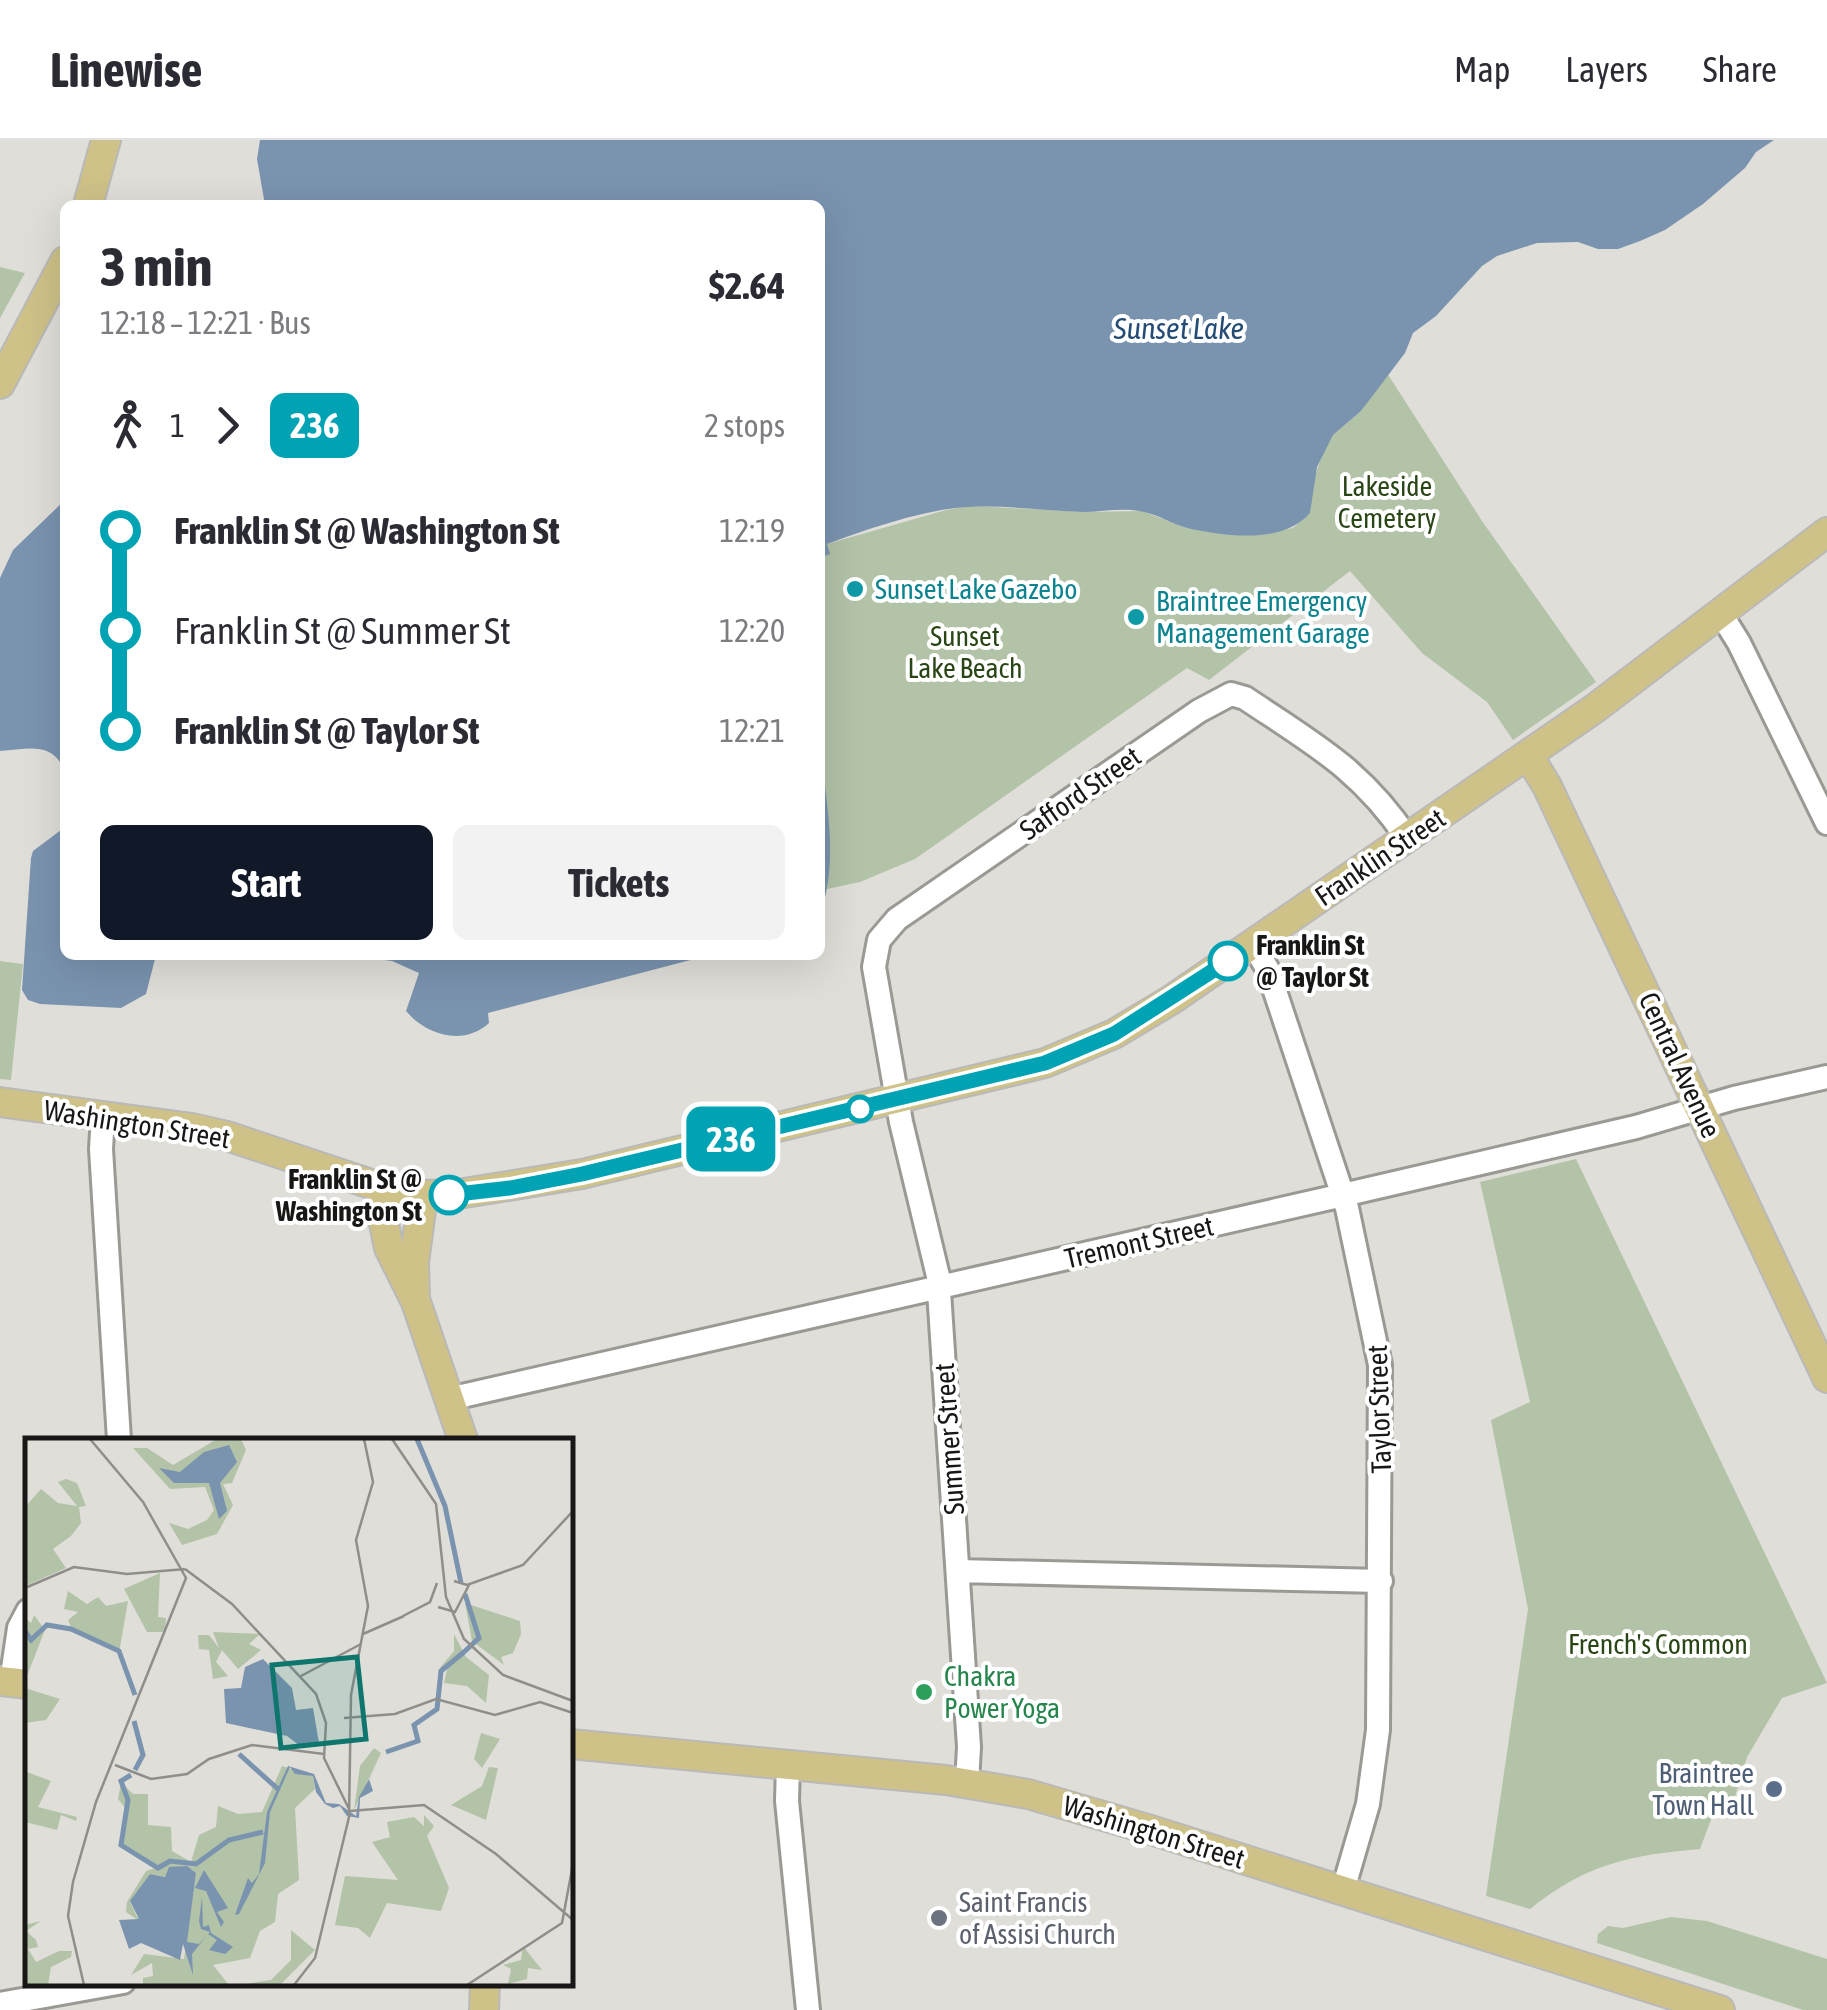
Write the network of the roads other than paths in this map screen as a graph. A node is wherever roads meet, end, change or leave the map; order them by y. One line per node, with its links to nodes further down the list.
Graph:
1 (106, 140): 2 (main road)
2 (89, 200)
3 (60, 270): 4 (main road)
4 (0, 384)
5 (1827, 532): 6 (main road, Franklin Street)
6 (1721, 614): 7 (main road, Franklin Street); 8 (street)
7 (1528, 755): 9 (main road, Franklin Street); 14 (main road, Central Avenue)
8 (1827, 823)
9 (1407, 838): 10 (main road, Franklin Street); 12 (street, Safford Street)
10 (1253, 944): 12 (main road, Franklin Street); 18 (street, Taylor Street)
11 (1827, 1077): 14 (street, Tremont Street)
12 (898, 1100): 17 (main road, Franklin Street); 19 (street, Summer Street)
13 (0, 1102): 15 (main road, Washington Street)
14 (1700, 1108): 18 (street, Tremont Street); 21 (main road, Central Avenue)
15 (103, 1116): 16 (main road, Washington Street); 23 (street)
16 (386, 1188): 17 (main road, Washington Street); 20 (main road)
17 (423, 1195): 20 (main road)
18 (1343, 1196): 19 (street, Tremont Street); 26 (street, Taylor Street)
19 (939, 1287): 22 (street, Tremont Street); 25 (street, Summer Street)
20 (416, 1302): 22 (main road)
21 (1827, 1378)
22 (448, 1399): 24 (main road)
23 (119, 1438)
24 (462, 1438)
25 (958, 1570): 26 (street); 31 (street, Summer Street)
26 (1381, 1581): 32 (street, Taylor Street)
27 (25, 1617): 28 (street)
28 (13, 1682)
29 (572, 1744): 30 (main road, Washington Street)
30 (788, 1764): 31 (main road, Washington Street); 37 (street)
31 (967, 1782): 32 (main road, Washington Street)
32 (1343, 1890): 38 (main road, Washington Street)
33 (106, 1985): 35 (street)
34 (485, 1985): 36 (main road)
35 (0, 2004)
36 (484, 2010)
37 (808, 2010)
38 (1720, 2010)

